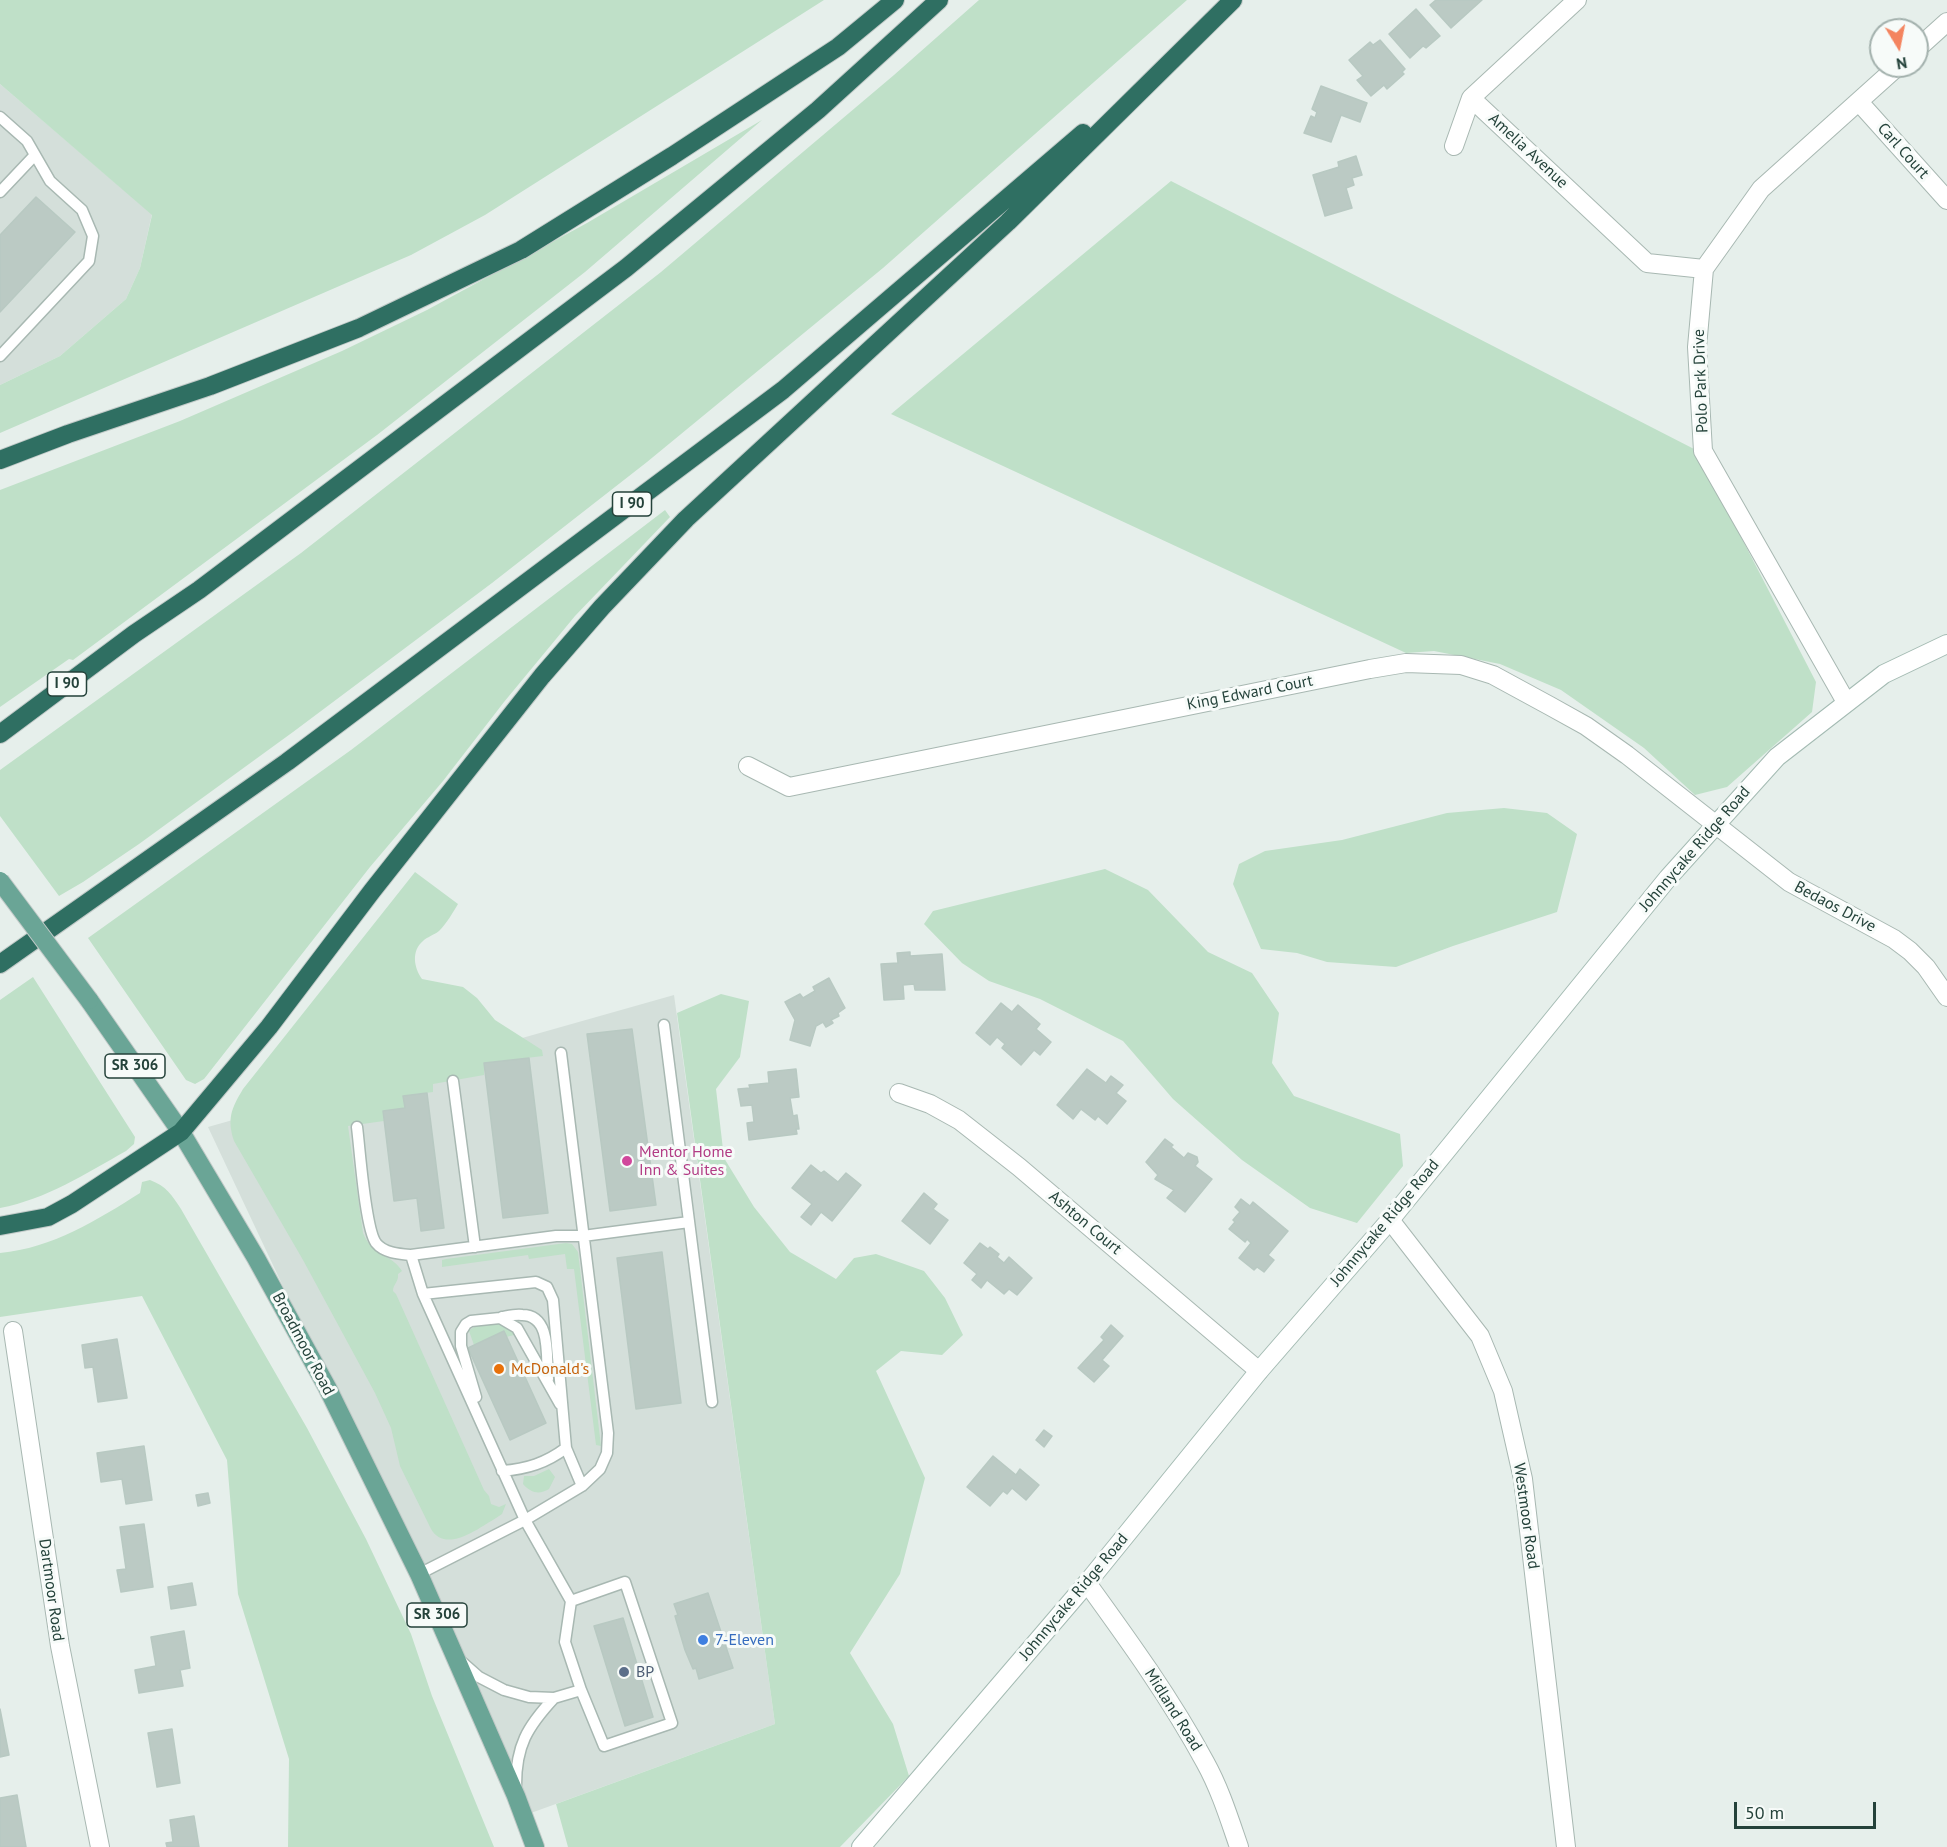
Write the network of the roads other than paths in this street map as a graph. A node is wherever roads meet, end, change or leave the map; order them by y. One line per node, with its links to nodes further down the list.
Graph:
1 (895, 0): 17 (highway)
2 (939, 0): 20 (highway, I 90)
3 (1230, 0): 24 (highway, I 90); 31 (highway)
4 (1577, 0): 8 (street)
5 (1947, 22): 6 (street)
6 (1929, 38)
7 (1885, 78): 9 (street)
8 (1471, 98): 11 (street); 15 (street, Amelia Avenue)
9 (1859, 102): 14 (street, Carl Court); 15 (street)
10 (0, 117): 12 (lane)
11 (1454, 146)
12 (35, 155): 13 (lane); 16 (lane)
13 (0, 192)
14 (1947, 200)
15 (1704, 269): 19 (street, Polo Park Drive)
16 (0, 356)
17 (0, 460)
18 (1947, 644): 19 (street, Johnnycake Ridge Road)
19 (1846, 702): 22 (street, Johnnycake Ridge Road)
20 (0, 734)
21 (748, 766): 22 (street, King Edward Court)
22 (1714, 825): 25 (street, Bedaos Drive); 32 (street, Johnnycake Ridge Road)
23 (0, 881): 31 (main road, Broadmoor Road / SR 306, bridge)
24 (0, 964)
25 (1947, 997)
26 (664, 1025): 33 (lane)
27 (561, 1053): 35 (lane)
28 (453, 1081): 36 (lane)
29 (900, 1093): 41 (street, Ashton Court)
30 (357, 1127): 37 (lane)
31 (181, 1132): 34 (highway); 50 (main road, Broadmoor Road / SR 306)
32 (1390, 1220): 41 (street, Johnnycake Ridge Road); 61 (street, Westmoor Road)
33 (689, 1222): 35 (lane); 43 (lane)
34 (0, 1226)
35 (583, 1236): 36 (lane); 48 (lane)
36 (475, 1246): 37 (lane)
37 (411, 1255): 38 (lane)
38 (423, 1294): 44 (lane); 45 (lane)
39 (500, 1318): 42 (lane); 42 (lane); 45 (lane)
40 (13, 1330): 58 (street, Dartmoor Road)
41 (1259, 1371): 51 (street, Johnnycake Ridge Road)
42 (548, 1383): 44 (lane)
43 (712, 1402)
44 (563, 1409): 46 (lane)
45 (487, 1433): 47 (lane)
46 (566, 1448): 47 (lane); 48 (lane)
47 (502, 1471): 49 (lane)
48 (582, 1486): 49 (lane)
49 (525, 1520): 50 (lane); 52 (lane)
50 (419, 1574): 53 (main road, Broadmoor Road / SR 306)
51 (1087, 1583): 57 (street, Johnnycake Ridge Road); 60 (street, Midland Road)
52 (571, 1602): 54 (lane); 54 (lane)
53 (455, 1655): 55 (lane); 56 (main road, Broadmoor Road / SR 306)
54 (581, 1690): 55 (lane)
55 (554, 1698): 56 (lane)
56 (516, 1796): 59 (main road, Broadmoor Road / SR 306)
57 (863, 1846)
58 (100, 1847)
59 (535, 1847)
60 (1239, 1847)
61 (1566, 1847)

